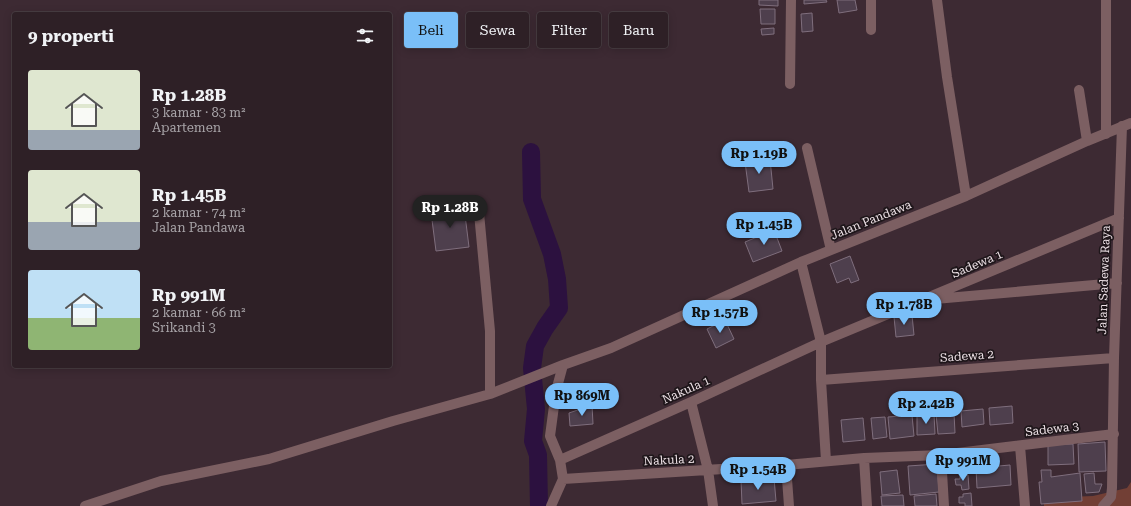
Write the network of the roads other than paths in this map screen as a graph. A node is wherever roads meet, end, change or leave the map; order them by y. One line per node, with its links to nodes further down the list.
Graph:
1 (790, 0): 6 (street)
2 (871, 0): 5 (street)
3 (937, 0): 12 (street)
4 (1106, 0): 9 (street)
5 (871, 30)
6 (790, 84)
7 (1080, 90): 10 (street)
8 (1127, 124): 9 (street, Jalan Pandawa); 14 (street, Jalan Sadewa Raya)
9 (1106, 134): 10 (street, Jalan Pandawa)
10 (1087, 141): 12 (street, Jalan Pandawa)
11 (807, 148): 15 (street)
12 (966, 196): 15 (street, Jalan Pandawa)
13 (480, 213): 23 (street)
14 (1119, 218): 17 (street, Jalan Sadewa Raya); 18 (street, Sadewa 1)
15 (831, 250): 16 (street, Jalan Pandawa)
16 (801, 262): 19 (street); 21 (street, Jalan Pandawa)
17 (1118, 283): 18 (street); 20 (street, Jalan Sadewa Raya)
18 (926, 300): 19 (street, Sadewa 1)
19 (821, 342): 22 (street); 24 (street, Nakula 1)
20 (1114, 358): 22 (street, Sadewa 2); 25 (street, Jalan Sadewa Raya)
21 (563, 365): 23 (street, Jalan Pandawa); 29 (street)
22 (821, 380): 30 (street)
23 (490, 394): 34 (street, Jalan Pandawa)
24 (691, 402): 29 (street, Nakula 1); 32 (street)
25 (1114, 434): 26 (street, Sadewa 3); 41 (street, Jalan Sadewa Raya)
26 (1020, 446): 27 (street, Sadewa 3); 40 (street)
27 (941, 455): 28 (street, Sadewa 3); 39 (street)
28 (864, 458): 30 (street, Sadewa 3); 38 (street)
29 (560, 460): 33 (street)
30 (826, 461): 31 (street, Nakula 2)
31 (786, 465): 32 (street, Nakula 2); 37 (street)
32 (708, 470): 33 (street, Nakula 2); 36 (street)
33 (562, 479): 35 (street)
34 (85, 506)
35 (552, 506)
36 (713, 506)
37 (789, 506)
38 (867, 506)
39 (944, 506)
40 (1025, 506)
41 (1104, 506)

